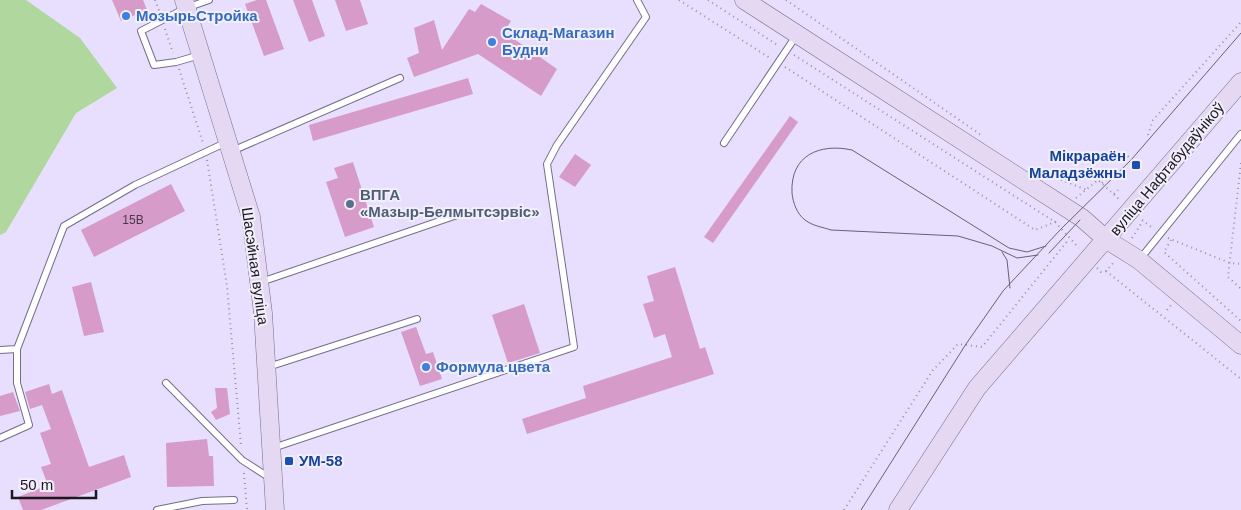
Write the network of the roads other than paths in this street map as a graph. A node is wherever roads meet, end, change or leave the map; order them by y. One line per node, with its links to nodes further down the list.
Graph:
1 (209, 0): 4 (lane)
2 (637, 0): 23 (lane)
3 (744, 0): 5 (main road)
4 (185, 4): 6 (main road, Шасэйная вуліца); 6 (lane)
5 (798, 35): 10 (lane); 13 (main road)
6 (201, 54): 11 (main road, Шасэйная вуліца)
7 (400, 78): 11 (lane)
8 (1241, 82): 13 (main road, вуліца Нафтабудаўнікоў)
9 (1241, 134): 14 (lane)
10 (724, 143)
11 (229, 147): 15 (main road, Шасэйная вуліца); 18 (lane)
12 (462, 213): 15 (lane)
13 (1107, 240): 14 (main road, вуліца Нафтабудаўнікоў); 28 (main road)
14 (1139, 260): 17 (main road, вуліца Нафтабудаўнікоў)
15 (260, 283): 20 (main road, Шасэйная вуліца)
16 (417, 319): 20 (lane)
17 (1241, 345)
18 (17, 349): 19 (lane); 22 (lane)
19 (0, 350)
20 (267, 368): 23 (main road, Шасэйная вуліца)
21 (166, 383): 24 (lane)
22 (0, 438)
23 (272, 448): 24 (main road, Шасэйная вуліца)
24 (273, 480): 27 (main road, Шасэйная вуліца)
25 (234, 500): 26 (lane)
26 (157, 510)
27 (275, 510)
28 (898, 510)

